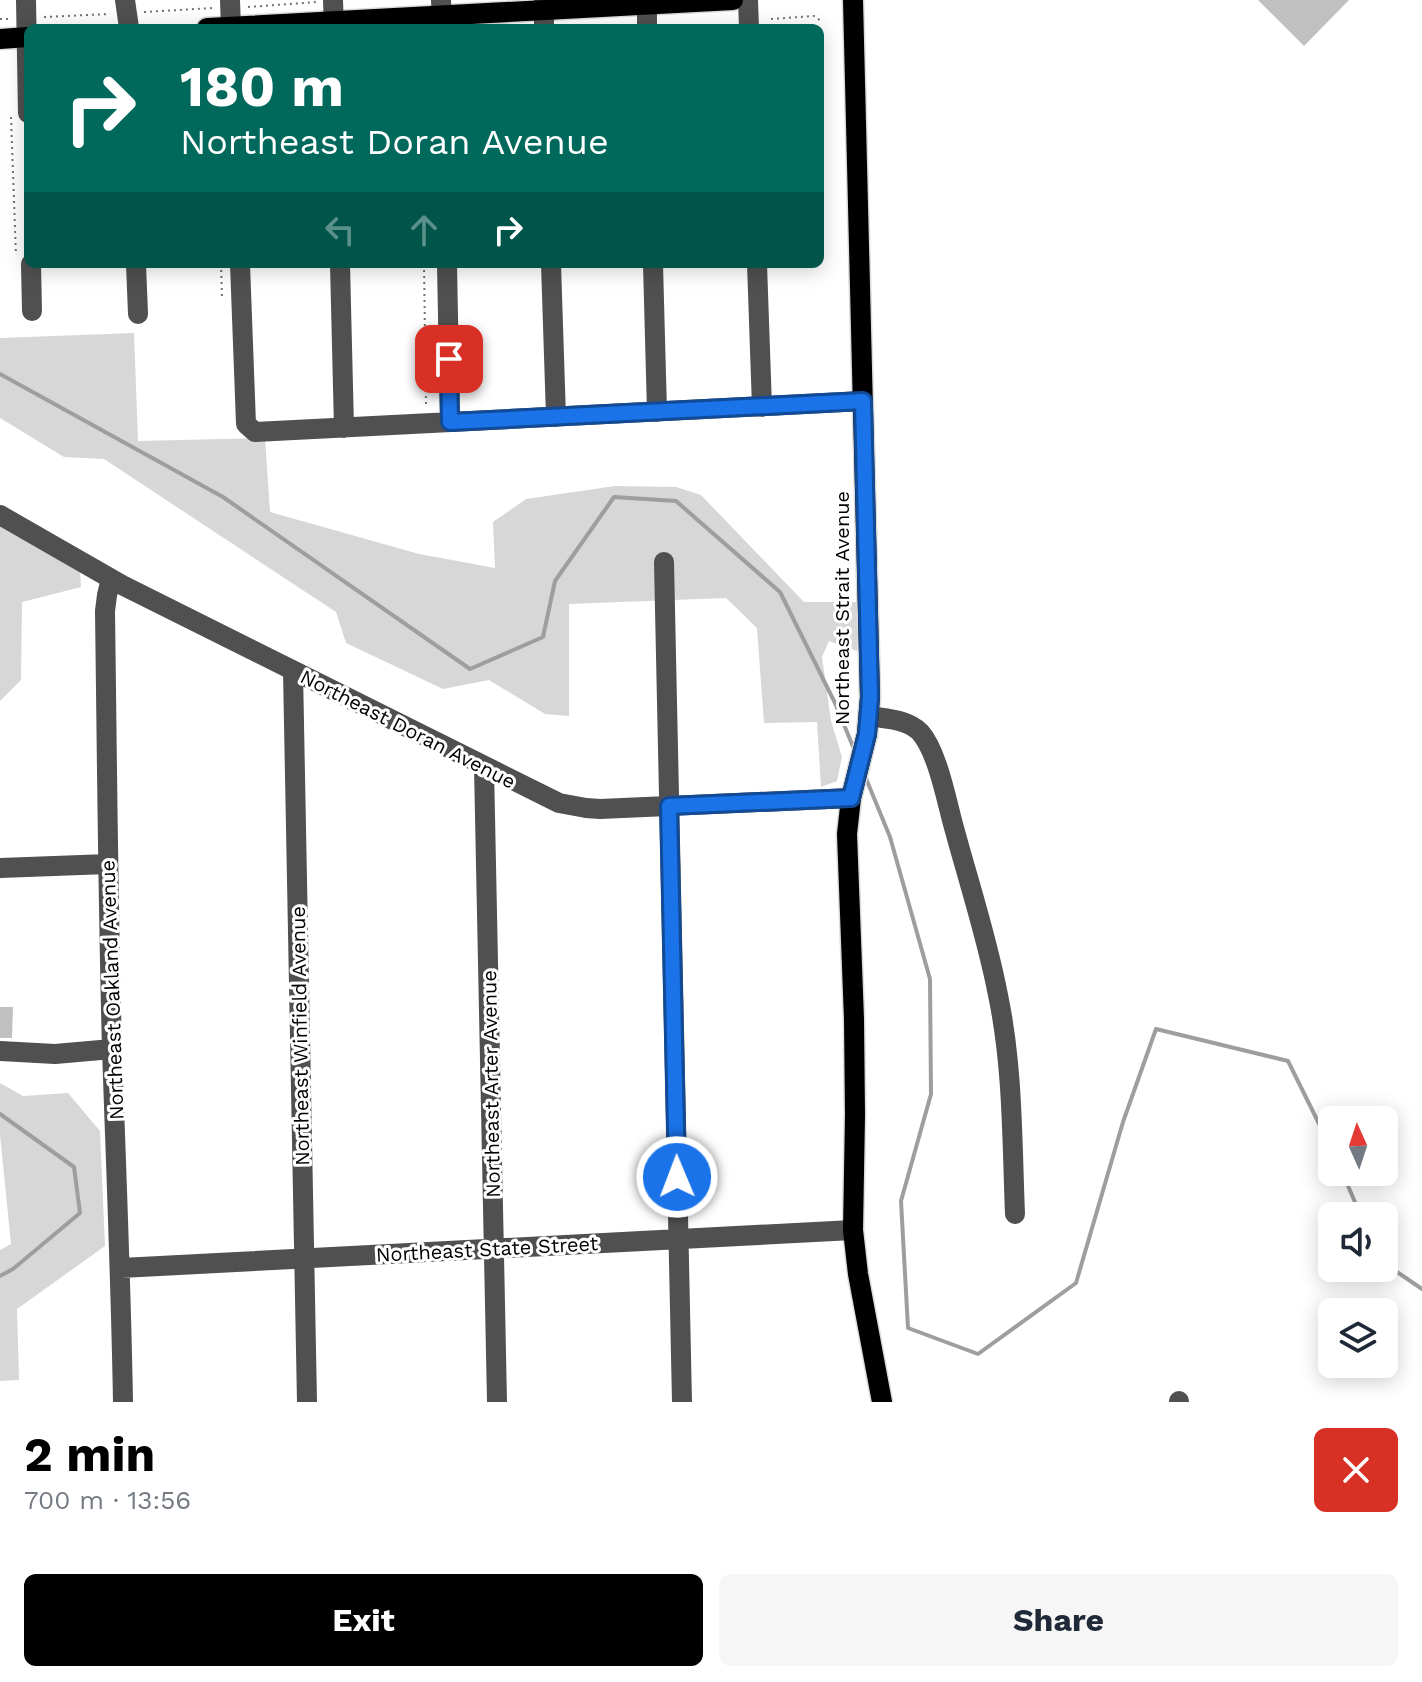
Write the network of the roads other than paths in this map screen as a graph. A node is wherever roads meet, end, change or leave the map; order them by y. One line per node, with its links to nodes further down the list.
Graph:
1 (733, 0): 4 (main road)
2 (748, 0): 11 (street)
3 (853, 0): 23 (main road, Northeast Strait Avenue)
4 (647, 2): 6 (main road); 10 (street)
5 (333, 13): 7 (main road); 8 (main road)
6 (544, 13): 7 (main road)
7 (441, 14)
8 (231, 16)
9 (15, 24): 12 (street)
10 (647, 24)
11 (749, 24)
12 (20, 114)
13 (25, 268): 21 (street)
14 (136, 268): 22 (street)
15 (240, 268): 28 (street)
16 (340, 268): 28 (street)
17 (447, 268): 27 (street)
18 (551, 268): 26 (street)
19 (653, 268): 25 (street)
20 (757, 268): 24 (street)
21 (32, 311)
22 (138, 314)
23 (863, 401): 24 (street); 33 (main road, Northeast Strait Avenue)
24 (762, 407): 25 (street)
25 (657, 412): 26 (street)
26 (556, 417): 27 (street)
27 (450, 422): 28 (street)
28 (344, 428)
29 (0, 515): 31 (street, Northeast Doran Avenue)
30 (664, 562): 36 (street)
31 (111, 579): 32 (street, Northeast Doran Avenue); 37 (street, Northeast Oakland Avenue)
32 (293, 671): 34 (street, Northeast Doran Avenue); 45 (street, Northeast Winfield Avenue)
33 (869, 716): 35 (main road, Northeast Strait Avenue); 41 (street)
34 (484, 767): 36 (street, Northeast Doran Avenue); 44 (street, Northeast Arter Avenue)
35 (851, 798): 36 (street, Northeast Doran Avenue); 42 (main road, Northeast Strait Avenue)
36 (669, 806): 43 (street)
37 (108, 864): 38 (street); 39 (street, Northeast Oakland Avenue)
38 (0, 868)
39 (112, 1049): 40 (street); 46 (street, Northeast Oakland Avenue)
40 (0, 1051)
41 (1015, 1214)
42 (853, 1230): 43 (street, Northeast State Street); 51 (main road, Northeast Strait Avenue)
43 (679, 1239): 44 (street, Northeast State Street); 50 (street)
44 (494, 1249): 45 (street, Northeast State Street); 49 (street, Northeast Arter Avenue)
45 (304, 1259): 46 (street, Northeast State Street); 48 (street, Northeast Winfield Avenue)
46 (121, 1268): 47 (street, Northeast Oakland Avenue)
47 (123, 1402)
48 (307, 1402)
49 (497, 1402)
50 (682, 1402)
51 (882, 1402)

